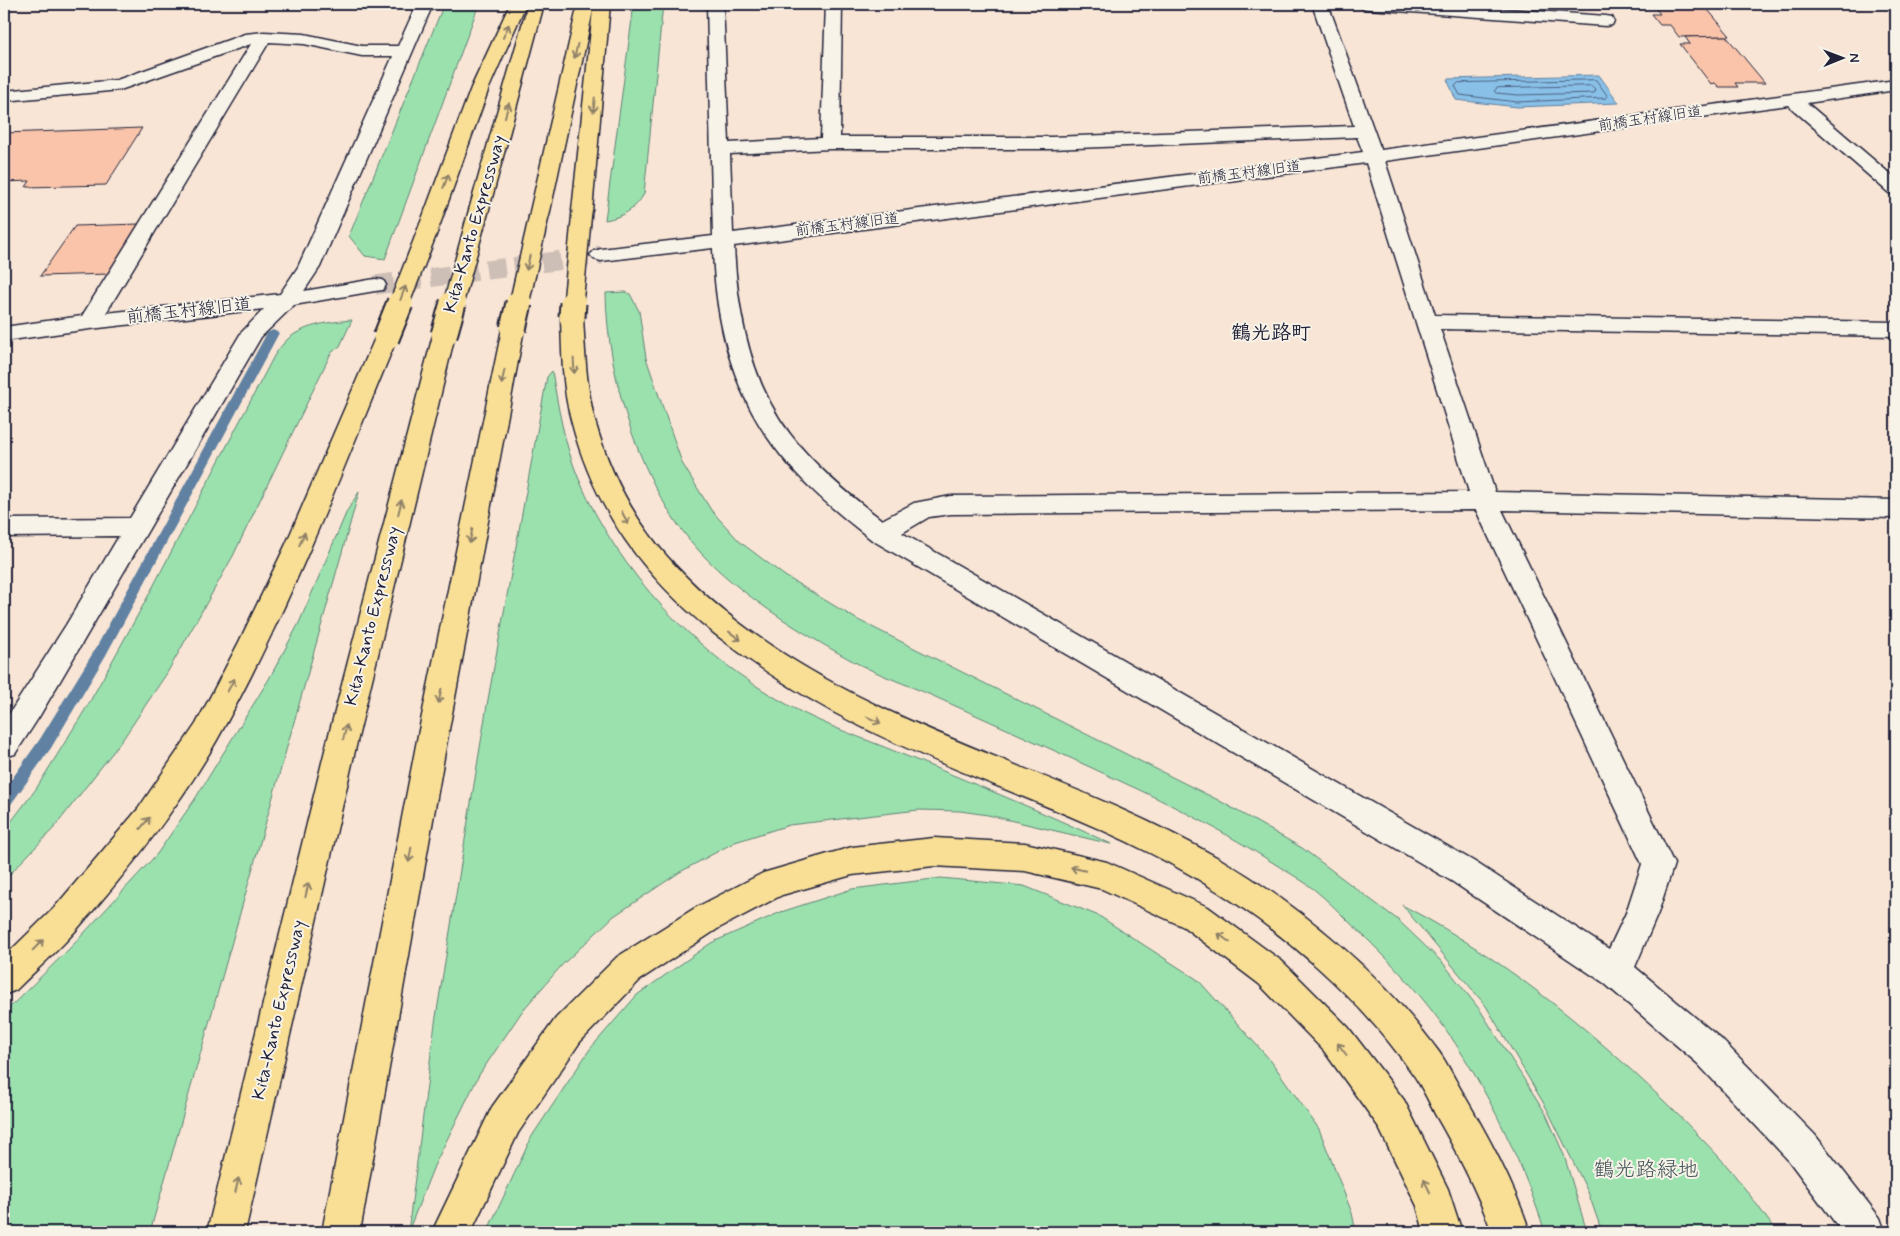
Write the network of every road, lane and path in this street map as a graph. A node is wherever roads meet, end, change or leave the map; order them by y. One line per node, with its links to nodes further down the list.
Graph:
1 (425, 4): 12 (street)
2 (518, 4): 36 (highway, one-way to 2, bridge)
3 (536, 4): 37 (highway, Kita-Kanto Expressway, one-way to 3, bridge)
4 (586, 4): 38 (highway, one-way to 38, bridge)
5 (602, 4): 41 (highway, one-way to 41, bridge)
6 (715, 4): 18 (street)
7 (834, 4): 17 (street)
8 (1320, 4): 16 (street)
9 (1368, 4): 10 (street)
10 (1606, 21)
11 (264, 37): 12 (street); 14 (street); 25 (street)
12 (404, 51): 24 (street)
13 (1896, 85): 15 (street, 前橋玉村線旧道)
14 (4, 96)
15 (1792, 99): 19 (street, 前橋玉村線旧道); 20 (street)
16 (1365, 131): 17 (street); 19 (street)
17 (830, 143): 18 (street)
18 (719, 149): 21 (street)
19 (1374, 157): 21 (street, 前橋玉村線旧道); 26 (street)
20 (1896, 189)
21 (724, 242): 22 (street, 前橋玉村線旧道); 33 (street)
22 (600, 255)
23 (374, 285): 24 (street, 前橋玉村線旧道)
24 (287, 300): 25 (street, 前橋玉村線旧道); 31 (street)
25 (90, 322): 28 (street, 前橋玉村線旧道)
26 (1426, 322): 27 (street); 29 (street)
27 (1896, 329)
28 (4, 334)
29 (1485, 501): 30 (street); 33 (street); 35 (street)
30 (1896, 509)
31 (137, 527): 32 (street); 34 (street)
32 (4, 528)
33 (881, 533): 35 (street)
34 (4, 745)
35 (1616, 972): 42 (street)
36 (4, 979)
37 (226, 1232)
38 (341, 1232)
39 (451, 1232): 40 (highway, one-way to 39)
40 (1443, 1232)
41 (1511, 1232)
42 (1866, 1232)

